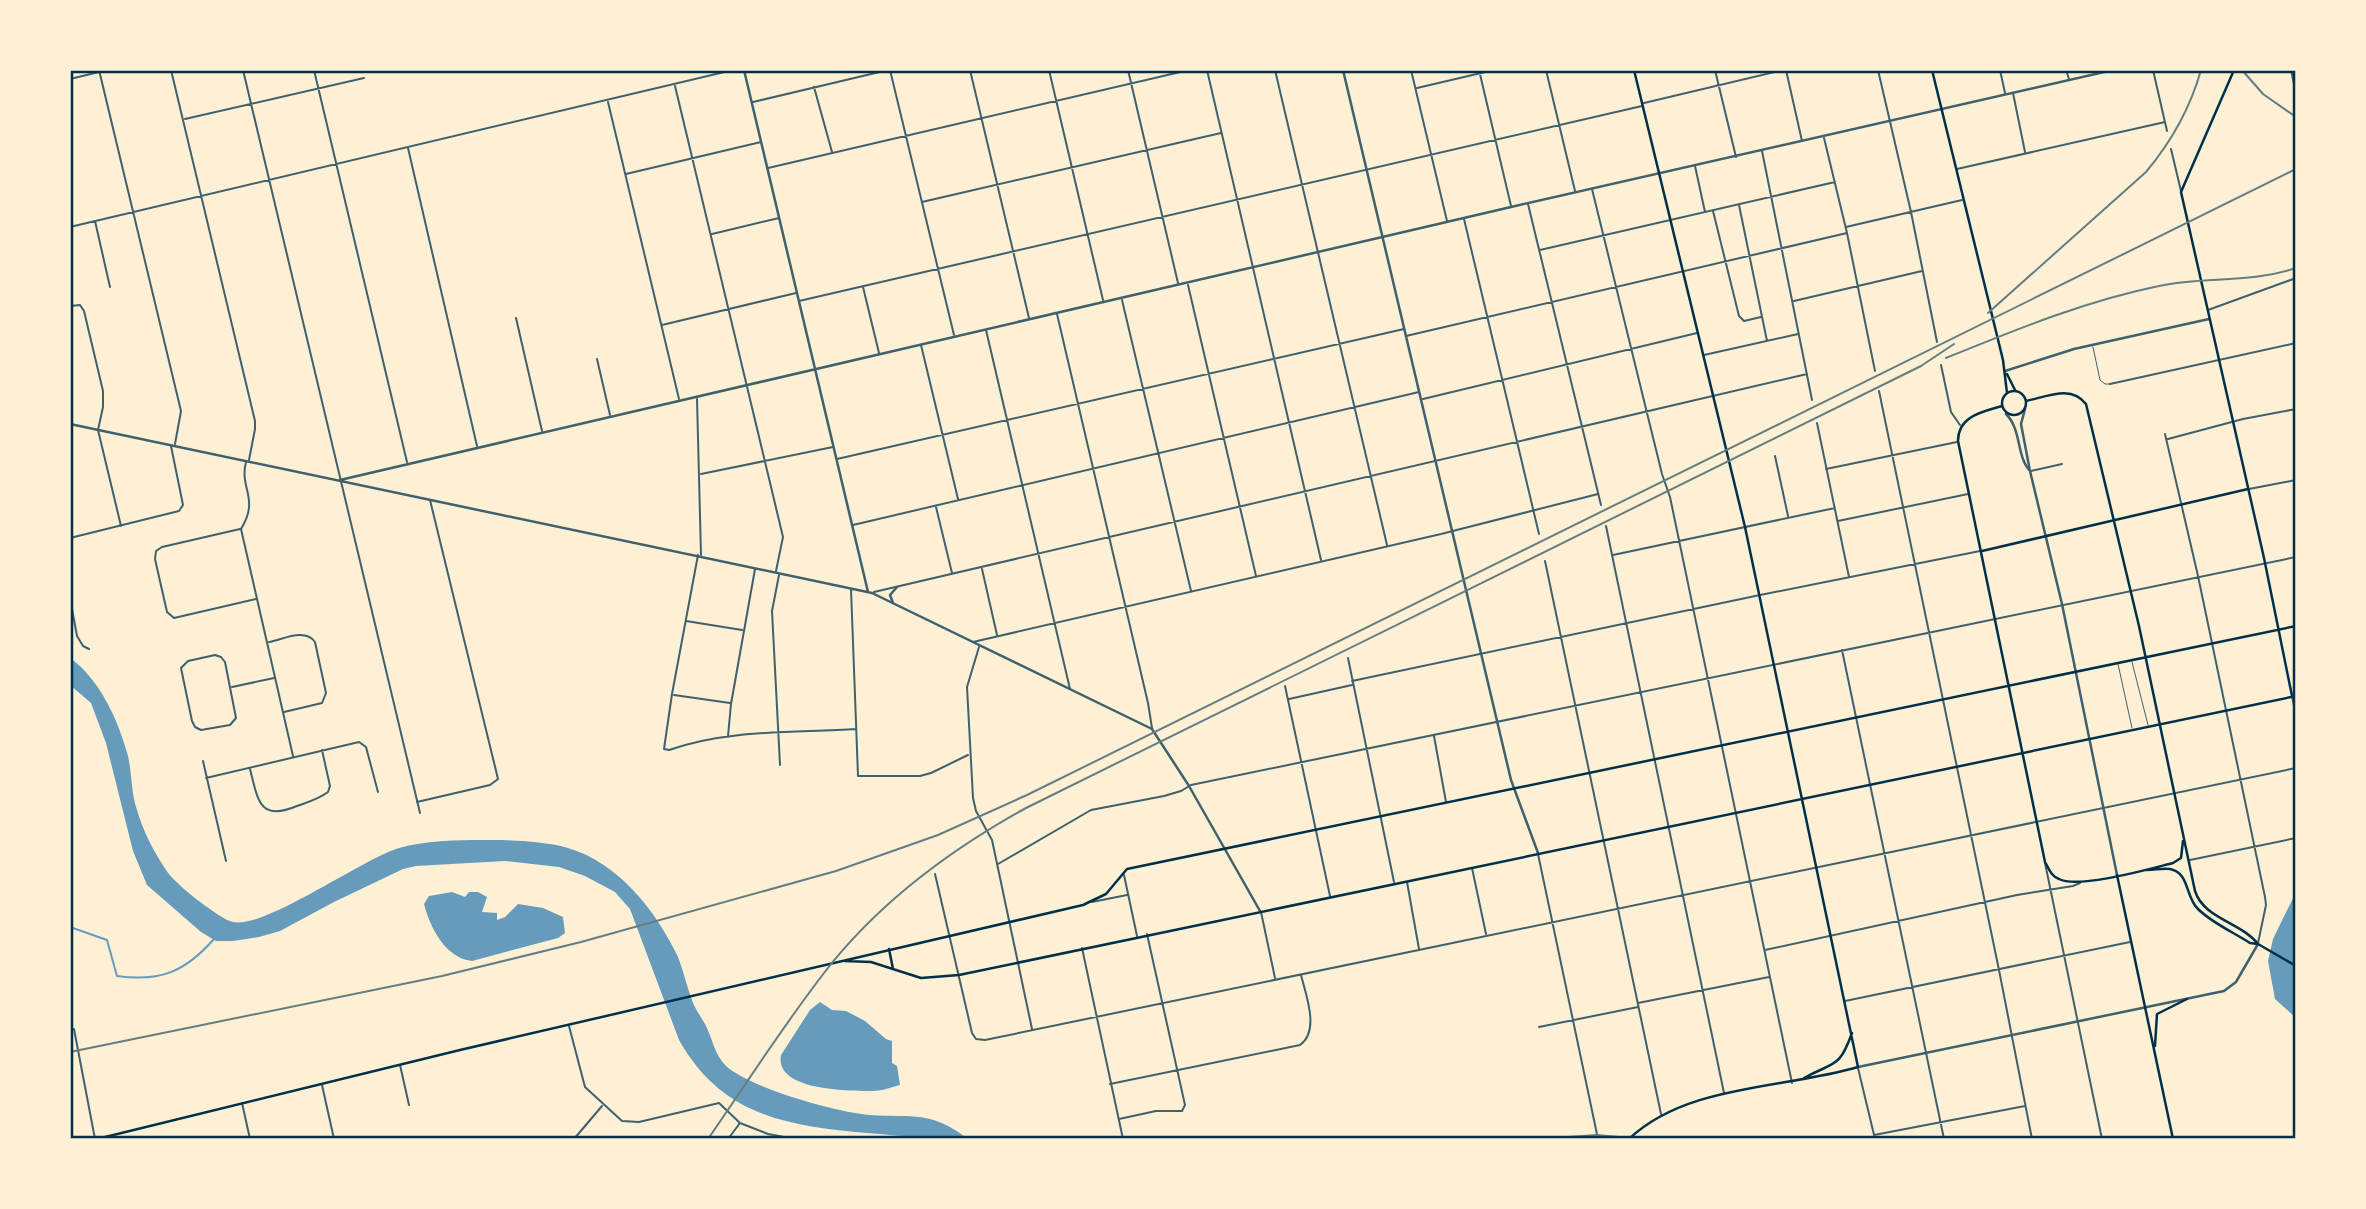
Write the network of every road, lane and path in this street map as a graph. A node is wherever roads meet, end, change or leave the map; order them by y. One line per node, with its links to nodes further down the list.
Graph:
1 (171, 70): 48 (street)
2 (243, 70): 46 (street)
3 (314, 70): 37 (street)
4 (733, 70): 33 (street)
5 (744, 70): 44 (street)
6 (889, 70): 36 (street); 55 (street)
7 (970, 70): 49 (street)
8 (1049, 70): 43 (street)
9 (1128, 70): 34 (street)
10 (1189, 70): 34 (street)
11 (1207, 70): 54 (street)
12 (1275, 70): 79 (street)
13 (1343, 70): 73 (street)
14 (1411, 70): 38 (street)
15 (1494, 70): 29 (street)
16 (1546, 70): 52 (street)
17 (1634, 70): 45 (main road)
18 (1715, 70): 35 (street)
19 (1784, 70): 35 (street); 59 (street)
20 (1878, 70): 50 (street)
21 (1932, 70): 47 (main road)
22 (2000, 70): 40 (street)
23 (2066, 70): 32 (street)
24 (2113, 70): 32 (street)
25 (2153, 70): 51 (street)
26 (2234, 70): 83 (main road)
27 (2291, 70): 41 (street)
28 (100, 71): 31 (street); 93 (street)
29 (1479, 71): 38 (street); 57 (street)
30 (364, 78): 37 (street)
31 (70, 79)
32 (2069, 80): 39 (street)
33 (675, 84): 42 (street); 68 (street)
34 (1131, 84): 43 (street); 62 (street)
35 (1719, 85): 45 (street); 67 (street)
36 (814, 87): 44 (street); 64 (street)
37 (319, 88): 46 (street); 69 (street)
38 (1415, 88): 66 (street)
39 (2013, 93): 40 (street); 65 (street)
40 (2005, 94): 47 (street)
41 (2296, 94)
42 (607, 100): 60 (street); 75 (street)
43 (1056, 101): 49 (street); 72 (street)
44 (752, 102): 58 (street)
45 (1643, 104): 52 (street); 76 (main road)
46 (251, 105): 48 (street); 77 (street)
47 (1941, 109): 50 (street); 74 (main road)
48 (183, 119): 84 (street)
49 (981, 119): 55 (street); 80 (street)
50 (1890, 121): 56 (street); 94 (street)
51 (2165, 122): 53 (street); 65 (street)
52 (1559, 124): 57 (street); 82 (street)
53 (2167, 131)
54 (1222, 132): 62 (street); 86 (street)
55 (906, 136): 64 (street); 88 (street)
56 (1824, 136): 59 (street); 78 (street)
57 (1495, 139): 66 (street); 91 (street)
58 (762, 142): 68 (street); 71 (street)
59 (1802, 142): 63 (street)
60 (408, 146): 69 (street); 205 (street)
61 (2171, 149): 83 (street)
62 (1147, 150): 72 (street); 96 (street)
63 (1762, 151): 67 (street); 85 (street)
64 (832, 153): 71 (street)
65 (2025, 153): 74 (street)
66 (1431, 154): 73 (street); 101 (street)
67 (1736, 157): 70 (street)
68 (692, 158): 75 (street); 105 (street)
69 (337, 164): 77 (street); 214 (street)
70 (1695, 166): 76 (street); 95 (street)
71 (768, 168): 97 (street)
72 (1072, 168): 80 (street); 106 (street)
73 (1366, 169): 79 (street); 108 (street)
74 (1956, 169): 87 (main road)
75 (625, 174): 141 (street)
76 (1660, 174): 81 (street); 99 (main road)
77 (269, 180): 84 (street); 221 (street)
78 (1835, 182): 85 (street); 103 (street)
79 (1302, 184): 86 (street); 112 (street)
80 (997, 185): 88 (street); 111 (street)
81 (1592, 188): 82 (street); 107 (street)
82 (1575, 192): 89 (street)
83 (2181, 192): 134 (main road)
84 (202, 196): 93 (street); 211 (street)
85 (1772, 197): 90 (street); 109 (street)
86 (1238, 199): 96 (street); 115 (street)
87 (1963, 199): 94 (street); 163 (main road)
88 (922, 202): 116 (street)
89 (1528, 203): 91 (street); 110 (street)
90 (1740, 205): 92 (street); 113 (street)
91 (1511, 206): 98 (street)
92 (1713, 211): 95 (street); 114 (street)
93 (134, 212): 100 (street); 204 (street)
94 (1911, 212): 103 (street); 118 (street)
95 (1705, 213): 99 (street)
96 (1163, 217): 106 (street); 121 (street)
97 (780, 218): 105 (street); 126 (street)
98 (1464, 218): 101 (street); 136 (street)
99 (1670, 220): 107 (street); 117 (main road)
100 (95, 221): 102 (street); 124 (street)
101 (1447, 222): 108 (street)
102 (70, 227)
103 (1846, 227): 104 (street)
104 (1847, 233): 109 (street); 122 (street)
105 (711, 234): 133 (street)
106 (1088, 234): 111 (street); 129 (street)
107 (1604, 235): 110 (street); 123 (street)
108 (1382, 236): 112 (street); 142 (street)
109 (1781, 247): 113 (street); 131 (street)
110 (1540, 250): 130 (street)
111 (1013, 251): 116 (street); 140 (street)
112 (1318, 252): 115 (street); 152 (street)
113 (1749, 255): 114 (street); 137 (street)
114 (1725, 260): 117 (street); 137 (street)
115 (1252, 267): 120 (street); 158 (street)
116 (938, 269): 125 (street); 146 (street)
117 (1682, 270): 123 (street); 144 (main road)
118 (1923, 270): 122 (street); 149 (street)
119 (2296, 278): 134 (street)
120 (1187, 282): 121 (street); 165 (street)
121 (1179, 284): 127 (street)
122 (1858, 285): 131 (street); 164 (street)
123 (1616, 286): 130 (street); 154 (street)
124 (110, 287)
125 (863, 287): 128 (street); 155 (street)
126 (797, 293): 128 (street); 133 (street)
127 (1122, 297): 129 (street); 170 (street)
128 (799, 301): 162 (street)
129 (1104, 301): 135 (street)
130 (1552, 301): 136 (street); 160 (street)
131 (1792, 301): 145 (street)
132 (70, 306): 196 (street)
133 (728, 308): 141 (street); 168 (street)
134 (2207, 311): 139 (main road)
135 (1056, 313): 140 (street); 181 (street)
136 (1488, 317): 147 (street); 167 (street)
137 (1762, 317): 148 (street)
138 (516, 318): 197 (street)
139 (2209, 318): 153 (street); 159 (main road)
140 (1029, 319): 143 (street)
141 (661, 326): 178 (street)
142 (1405, 328): 147 (street); 152 (street)
143 (986, 329): 146 (street); 189 (street)
144 (1698, 333): 154 (street); 156 (main road)
145 (1799, 334): 148 (street); 166 (street)
146 (954, 336): 151 (street)
147 (1406, 336): 173 (street)
148 (1767, 341): 156 (street)
149 (1937, 342)
150 (2296, 342): 159 (street)
151 (921, 344): 155 (street); 199 (street)
152 (1339, 344): 158 (street); 183 (street)
153 (2092, 345): 163 (street); 169 (lane)
154 (1631, 350): 160 (street); 186 (street)
155 (880, 354): 162 (street)
156 (1703, 356): 176 (main road)
157 (597, 359): 188 (street)
158 (1274, 359): 165 (street); 190 (street)
159 (2219, 359): 169 (street); 192 (main road)
160 (1567, 365): 167 (street); 195 (street)
161 (1941, 365): 194 (street)
162 (815, 369): 168 (street); 206 (street)
163 (2006, 371): 172 (main road); 174 (main road)
164 (1875, 372)
165 (1209, 374): 170 (street); 200 (street)
166 (1807, 374): 176 (street); 179 (street)
167 (1503, 380): 177 (street); 203 (street)
168 (746, 384): 175 (street); 213 (street)
169 (2110, 384)
170 (1143, 389): 181 (street); 207 (street)
171 (1879, 391): 209 (street)
172 (2016, 391): 174 (main road); 180 (main road)
173 (1420, 392): 177 (street); 183 (street)
174 (2007, 393): 182 (main road)
175 (697, 396): 178 (street); 219 (street)
176 (1713, 396): 186 (street); 244 (main road)
177 (1421, 399): 212 (street)
178 (679, 400): 188 (street)
179 (1812, 400)
180 (2026, 401): 185 (main road); 240 (main road)
181 (1077, 404): 189 (street); 216 (street)
182 (2002, 407): 187 (main road); 194 (main road)
183 (1354, 408): 190 (street); 220 (street)
184 (2296, 409): 192 (street)
185 (2025, 410): 187 (main road); 218 (street)
186 (1646, 412): 195 (street); 251 (street)
187 (2006, 414): 218 (street)
188 (610, 416): 197 (street)
189 (1008, 420): 199 (street); 223 (street)
190 (1289, 423): 200 (street); 225 (street)
191 (1817, 423): 217 (street)
192 (2233, 423): 201 (street); 224 (main road)
193 (70, 424): 196 (street)
194 (1961, 426): 202 (main road)
195 (1582, 428): 203 (street); 226 (street)
196 (98, 430): 204 (street); 242 (street)
197 (542, 432): 205 (street)
198 (2165, 434): 201 (street)
199 (943, 435): 210 (street); 229 (street)
200 (1224, 438): 207 (street); 233 (street)
201 (2166, 439): 231 (street)
202 (1958, 442): 209 (street); 227 (main road)
203 (1518, 443): 212 (street); 236 (street)
204 (173, 445): 211 (street); 242 (street)
205 (477, 447): 214 (street)
206 (834, 447): 210 (street); 213 (street)
207 (1158, 454): 216 (street); 239 (street)
208 (1775, 456): 237 (street)
209 (1892, 456): 217 (street); 235 (street)
210 (837, 459): 241 (street)
211 (247, 461): 221 (street); 245 (street)
212 (1436, 461): 220 (street); 246 (street)
213 (765, 462): 219 (street); 264 (street)
214 (407, 463): 221 (street)
215 (2062, 464): 218 (street)
216 (1093, 469): 223 (street); 248 (street)
217 (1826, 470): 234 (street)
218 (2030, 471): 250 (street)
219 (699, 474): 255 (street)
220 (1371, 477): 225 (street); 252 (street)
221 (341, 480): 228 (street); 355 (street)
222 (2296, 480): 224 (street)
223 (1024, 485): 229 (street); 254 (street)
224 (2248, 489): 231 (main road); 260 (main road)
225 (1305, 492): 233 (street); 259 (street)
226 (1598, 494): 230 (street); 236 (street)
227 (1968, 494): 235 (street); 253 (main road)
228 (430, 499): 255 (street); 355 (street)
229 (958, 500): 232 (street)
230 (1601, 505)
231 (2181, 505): 240 (main road); 266 (street)
232 (936, 506): 241 (street); 265 (street)
233 (1240, 507): 239 (street); 267 (street)
234 (1835, 508): 237 (street); 238 (street)
235 (1903, 508): 238 (street); 261 (street)
236 (1534, 509): 246 (street); 247 (street)
237 (1788, 517): 244 (street)
238 (1837, 521): 268 (street)
239 (1175, 522): 248 (street); 273 (street)
240 (2115, 522): 250 (main road); 271 (main road)
241 (853, 525): 272 (street)
242 (121, 526): 249 (street)
243 (1606, 526): 256 (street)
244 (1745, 527): 251 (street); 274 (main road)
245 (241, 529): 276 (street); 276 (street)
246 (1453, 529): 252 (street); 297 (street)
247 (1539, 534)
248 (1110, 537): 254 (street); 279 (street)
249 (70, 538)
250 (2046, 538): 253 (main road); 278 (street)
251 (1678, 541): 256 (street); 280 (street)
252 (1388, 546): 259 (street)
253 (1981, 551): 261 (street); 281 (main road)
254 (1040, 554): 263 (street); 283 (street)
255 (699, 555): 262 (street); 282 (street)
256 (1613, 555): 284 (street)
257 (2296, 557): 260 (street)
258 (1545, 561): 290 (street)
259 (1321, 562): 267 (street)
260 (2265, 563): 266 (street); 286 (main road)
261 (1915, 565): 268 (street); 288 (street)
262 (755, 567): 264 (street); 287 (street)
263 (982, 567): 265 (street); 289 (street)
264 (777, 572): 270 (street); 329 (street)
265 (952, 574): 269 (street)
266 (2198, 576): 271 (street); 292 (street)
267 (1256, 577): 273 (street)
268 (1849, 578): 274 (street)
269 (897, 587): 272 (street); 277 (street)
270 (851, 588): 272 (street); 325 (street)
271 (2131, 590): 278 (street); 298 (main road)
272 (870, 592): 277 (street)
273 (1191, 592): 279 (street)
274 (1760, 595): 280 (street); 302 (main road)
275 (70, 598): 295 (street)
276 (257, 599): 293 (street)
277 (893, 603): 291 (street)
278 (2062, 604): 281 (street); 303 (street)
279 (1126, 607): 283 (street); 326 (street)
280 (1693, 610): 284 (street); 305 (street)
281 (1995, 618): 288 (street); 307 (main road)
282 (686, 621): 287 (street); 312 (street)
283 (1055, 623): 289 (street); 310 (street)
284 (1627, 623): 290 (street); 311 (street)
285 (2296, 626): 286 (main road)
286 (2278, 629): 292 (main road); 313 (main road)
287 (744, 631): 316 (street)
288 (1928, 632): 296 (street); 315 (street)
289 (998, 636): 291 (street)
290 (1562, 637): 297 (street); 317 (street)
291 (971, 642): 294 (street)
292 (2212, 642): 298 (main road); 318 (street)
293 (268, 643): 304 (street); 319 (street)
294 (979, 646): 310 (street); 337 (street)
295 (89, 649)
296 (1842, 649): 302 (street); 321 (street)
297 (1482, 653): 306 (street); 322 (street)
298 (2144, 657): 300 (main road); 323 (main road)
299 (1348, 658): 306 (street)
300 (2132, 659): 301 (main road); 324 (lane)
301 (2118, 662): 303 (main road); 327 (lane)
302 (1775, 663): 305 (street); 328 (main road)
303 (2076, 671): 307 (main road); 332 (street)
304 (275, 678): 309 (street); 319 (street)
305 (1707, 678): 311 (street); 333 (street)
306 (1353, 682): 314 (street); 335 (street)
307 (2009, 685): 315 (main road); 336 (main road)
308 (1286, 686): 314 (street)
309 (231, 688): 309 (street)
310 (1070, 690): 326 (street)
311 (1642, 692): 317 (street); 339 (street)
312 (672, 694): 316 (street); 331 (street)
313 (2294, 696): 318 (main road); 320 (street)
314 (1288, 699): 341 (street)
315 (1942, 699): 321 (main road); 343 (street)
316 (732, 704): 331 (street)
317 (1576, 706): 322 (street); 346 (street)
318 (2226, 710): 323 (main road); 348 (street)
319 (283, 712): 338 (street)
320 (2296, 714)
321 (1856, 717): 328 (main road); 349 (street)
322 (1498, 722): 330 (street); 351 (street)
323 (2158, 724): 324 (main road); 353 (main road)
324 (2149, 726): 327 (main road)
325 (856, 729): 329 (street); 337 (street)
326 (1152, 729): 350 (street)
327 (2133, 730): 332 (main road)
328 (1788, 731): 333 (main road); 354 (main road)
329 (778, 734): 331 (street); 342 (street)
330 (1434, 736): 335 (street); 356 (street)
331 (728, 737)
332 (2089, 738): 336 (main road); 357 (street)
333 (1721, 745): 339 (main road); 358 (street)
334 (321, 749): 338 (street); 344 (street); 352 (street)
335 (1367, 749): 341 (street); 360 (street)
336 (2022, 752): 343 (main road); 361 (main road)
337 (970, 754): 375 (street)
338 (293, 756): 344 (street)
339 (1655, 760): 346 (main road); 362 (street)
340 (203, 761): 347 (street)
341 (1303, 763): 350 (street); 363 (street)
342 (780, 765)
343 (1956, 766): 349 (main road); 364 (street)
344 (249, 767): 347 (street)
345 (2296, 768): 348 (street)
346 (1589, 773): 351 (main road); 366 (street)
347 (206, 778): 372 (street)
348 (2241, 780): 353 (street); 368 (street)
349 (1871, 784): 354 (main road); 370 (street)
350 (1189, 786): 369 (street); 375 (street)
351 (1514, 789): 356 (main road); 371 (street)
352 (378, 792)
353 (2172, 793): 357 (street); 367 (main road)
354 (1802, 798): 358 (main road); 377 (main road)
355 (417, 802): 359 (street)
356 (1447, 803): 360 (main road)
357 (2103, 807): 361 (street); 381 (street)
358 (1735, 812): 362 (main road); 383 (street)
359 (420, 813)
360 (1381, 817): 363 (main road); 384 (street)
361 (2036, 821): 364 (street); 374 (main road)
362 (1670, 825): 366 (main road); 388 (street)
363 (1316, 830): 369 (main road); 389 (street)
364 (1970, 835): 370 (street); 391 (street)
365 (2296, 838): 368 (street)
366 (1604, 839): 371 (main road); 392 (street)
367 (2183, 841): 373 (main road); 378 (main road)
368 (2254, 847): 373 (street); 403 (street)
369 (1226, 849): 379 (main road); 393 (street)
370 (1885, 852): 377 (street); 394 (street)
371 (1538, 853): 376 (main road); 396 (street)
372 (226, 861)
373 (2189, 861): 403 (main road)
374 (2045, 862): 385 (main road); 386 (street)
375 (998, 864): 395 (street)
376 (1472, 867): 382 (main road); 400 (street)
377 (1817, 867): 383 (street); 401 (main road)
378 (2144, 870): 381 (main road); 403 (main road)
379 (1123, 873): 387 (street); 390 (main road)
380 (935, 874): 398 (street)
381 (2118, 875): 385 (main road); 402 (main road)
382 (1406, 881): 384 (main road); 406 (street)
383 (1749, 881): 388 (street); 407 (street)
384 (1394, 883): 389 (main road)
385 (2080, 883): 386 (street)
386 (2050, 891): 391 (street); 408 (street)
387 (1128, 895): 390 (street); 399 (street)
388 (1685, 895): 392 (street); 419 (street)
389 (1330, 896): 393 (main road)
390 (1092, 902): 395 (main road)
391 (1985, 902): 394 (street); 413 (street)
392 (1619, 909): 396 (street); 423 (street)
393 (1260, 911): 397 (main road); 417 (street)
394 (1899, 920): 401 (street); 418 (street)
395 (1010, 922): 398 (main road); 410 (street)
396 (1553, 923): 400 (street); 427 (street)
397 (1147, 934): 399 (main road); 422 (street)
398 (949, 936): 405 (main road); 415 (street)
399 (1137, 936): 404 (main road)
400 (1486, 936): 406 (street)
401 (1832, 936): 407 (street); 421 (main road)
402 (2131, 942): 408 (street); 424 (main road)
403 (2258, 944): 411 (main road); 420 (street)
404 (1082, 948): 410 (main road); 425 (street)
405 (889, 949): 409 (main road); 412 (main road)
406 (1419, 950): 414 (street)
407 (1764, 950): 416 (street)
408 (2064, 955): 413 (street); 426 (street)
409 (842, 961): 412 (main road); 428 (main road)
410 (1018, 961): 415 (main road); 431 (street)
411 (2296, 965)
412 (893, 969): 415 (main road)
413 (2000, 970): 418 (street); 433 (street)
414 (1301, 974): 417 (street); 438 (street)
415 (959, 975): 431 (street)
416 (1770, 977): 419 (street); 441 (street)
417 (1275, 979): 422 (street)
418 (1913, 987): 421 (street); 435 (street)
419 (1704, 991): 423 (street); 443 (street)
420 (2187, 999): 424 (street); 434 (main road)
421 (1845, 1001): 432 (main road)
422 (1162, 1003): 425 (street); 438 (street)
423 (1638, 1005): 427 (street); 448 (street)
424 (2146, 1008): 426 (street); 434 (main road)
425 (1097, 1017): 431 (street); 442 (street)
426 (2077, 1020): 433 (street); 465 (street)
427 (1573, 1021): 429 (street); 460 (street)
428 (568, 1025): 436 (main road); 446 (street)
429 (1539, 1027)
430 (75, 1029): 453 (street)
431 (1032, 1030)
432 (1852, 1033): 437 (main road); 439 (main road)
433 (2011, 1034): 435 (street); 447 (street)
434 (2154, 1050): 466 (main road)
435 (1926, 1052): 437 (street); 450 (street)
436 (400, 1065): 440 (main road); 445 (street)
437 (1858, 1067): 439 (main road); 452 (street)
438 (1177, 1070): 442 (street); 449 (street)
439 (1801, 1080): 441 (main road)
440 (322, 1083): 444 (main road); 455 (street)
441 (1791, 1083): 443 (main road)
442 (1110, 1084): 449 (street)
443 (1725, 1094): 448 (main road)
444 (242, 1103): 453 (main road); 454 (street)
445 (409, 1105)
446 (602, 1105): 451 (street); 456 (street)
447 (2026, 1105): 450 (street); 464 (street)
448 (1661, 1114): 461 (main road)
449 (1119, 1119): 459 (street)
450 (1940, 1121): 452 (street); 463 (street)
451 (740, 1122): 457 (street); 458 (street)
452 (1874, 1135): 462 (street)
453 (96, 1139)
454 (250, 1139)
455 (334, 1139)
456 (574, 1139)
457 (728, 1139)
458 (795, 1139)
459 (1123, 1139)
460 (1598, 1139)
461 (1629, 1139)
462 (1875, 1139)
463 (1944, 1139)
464 (2032, 1139)
465 (2102, 1139)
466 (2174, 1139)

